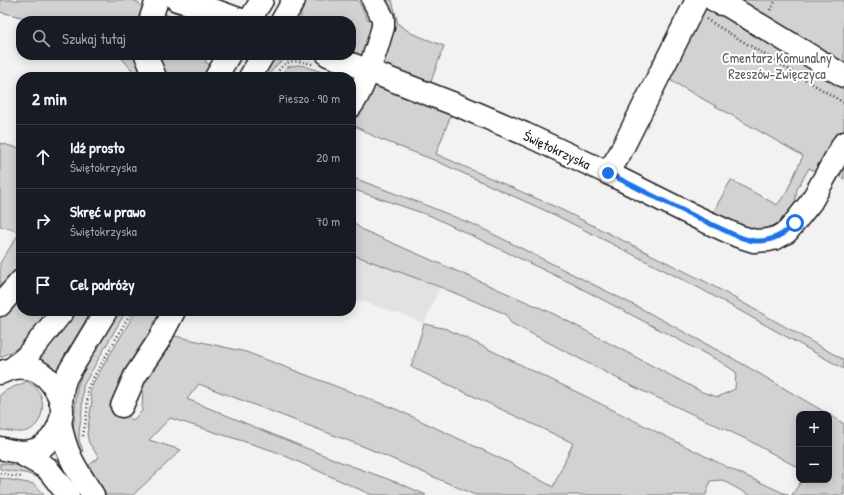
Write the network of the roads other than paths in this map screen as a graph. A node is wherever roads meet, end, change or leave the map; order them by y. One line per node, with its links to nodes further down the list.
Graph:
1 (157, 0): 7 (main road)
2 (178, 0): 8 (main road)
3 (262, 0): 9 (main road)
4 (294, 0): 10 (main road)
5 (373, 0): 15 (main road)
6 (704, 5): 19 (main road); 22 (main road)
7 (152, 16)
8 (230, 16)
9 (252, 16)
10 (285, 16)
11 (148, 60): 16 (main road)
12 (226, 60): 17 (main road)
13 (261, 60): 18 (main road)
14 (323, 60): 15 (main road, Świętokrzyska)
15 (368, 71): 20 (main road); 22 (main road, Świętokrzyska)
16 (153, 72)
17 (219, 72)
18 (253, 72)
19 (844, 76)
20 (356, 98)
21 (844, 143): 22 (main road, Świętokrzyska)
22 (608, 173)
23 (16, 287): 24 (main road)
24 (0, 305)
25 (59, 316): 28 (main road)
26 (103, 316): 30 (main road)
27 (171, 316): 29 (main road)
28 (7, 370): 30 (main road)
29 (122, 406)
30 (61, 412): 31 (main road); 33 (main road)
31 (9, 450): 32 (main road)
32 (68, 495)
33 (93, 495)

